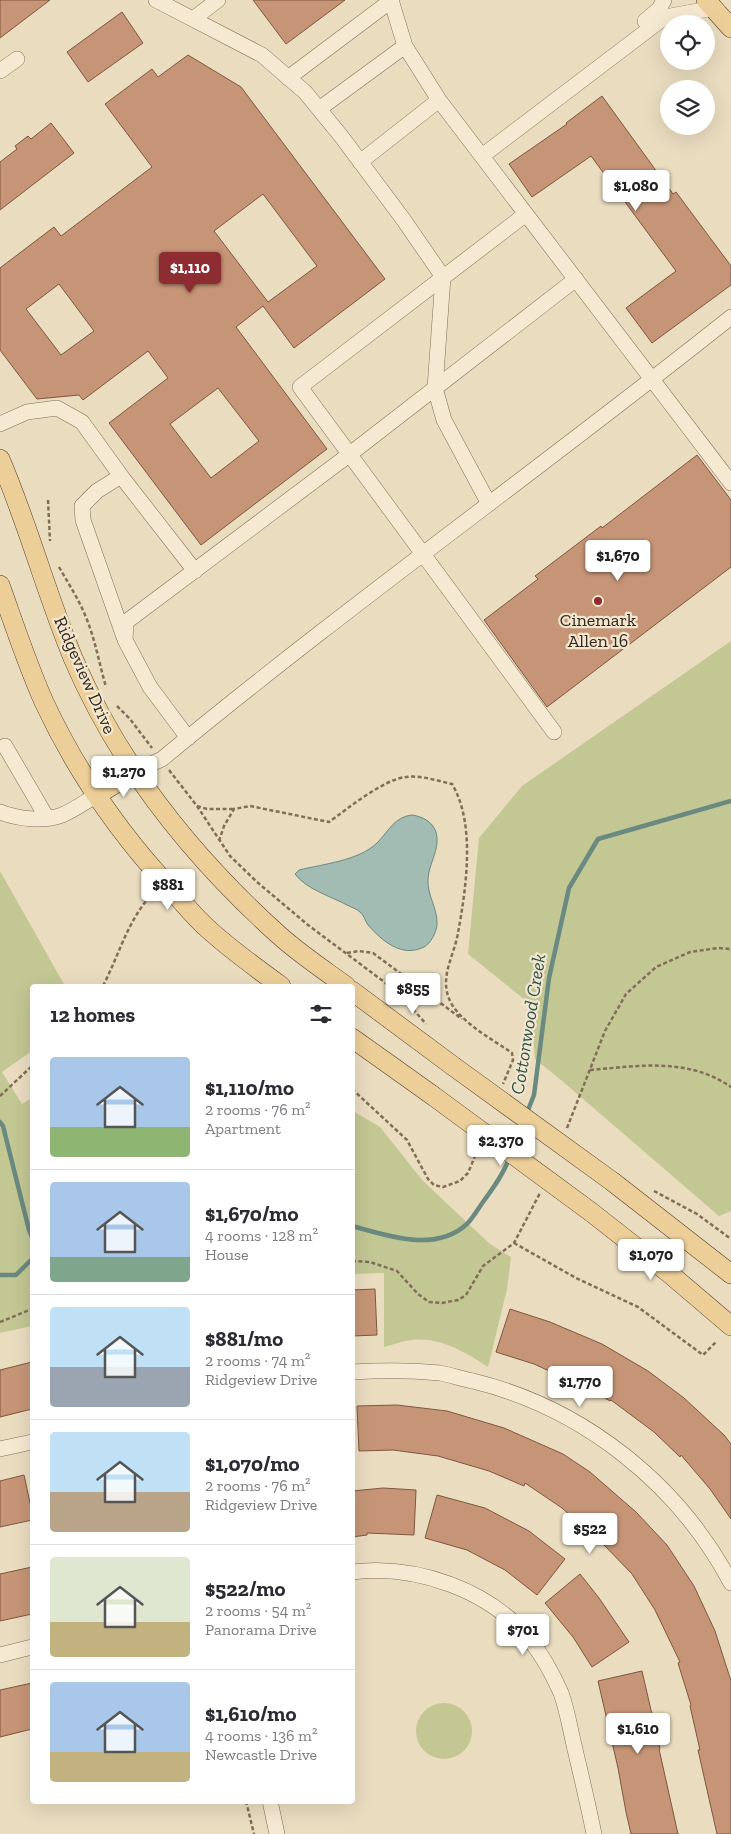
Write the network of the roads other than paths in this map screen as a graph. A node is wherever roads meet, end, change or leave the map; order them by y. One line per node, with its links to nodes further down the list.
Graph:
1 (156, 0): 6 (street)
2 (218, 0): 6 (street)
3 (392, 0): 8 (street); 11 (street)
4 (664, 0): 14 (street)
5 (710, 4): 7 (main road); 14 (street)
6 (193, 19): 11 (street)
7 (731, 28)
8 (405, 46): 12 (street); 13 (street)
9 (17, 59): 10 (street)
10 (0, 71)
11 (288, 78): 13 (street)
12 (439, 100): 14 (street); 15 (street)
13 (319, 109): 15 (street)
14 (480, 153): 16 (street)
15 (360, 162): 17 (street)
16 (526, 214): 17 (street); 18 (street)
17 (443, 277): 21 (street); 23 (street)
18 (576, 280): 20 (street); 21 (street)
19 (731, 317): 20 (street)
20 (653, 380): 26 (street); 27 (street)
21 (435, 388): 23 (street); 27 (street)
22 (0, 424): 25 (street)
23 (350, 454): 28 (street); 29 (street)
24 (0, 459): 36 (main road, Ridgeview Drive)
25 (121, 476): 29 (street); 32 (street)
26 (731, 483)
27 (489, 504): 28 (street)
28 (423, 554): 33 (street); 34 (street)
29 (195, 571): 32 (street)
30 (0, 585): 31 (main road)
31 (3, 605): 37 (main road)
32 (126, 640): 34 (street)
33 (554, 732)
34 (188, 738): 36 (street)
35 (5, 746): 39 (street)
36 (134, 772): 37 (main road); 41 (main road, Ridgeview Drive)
37 (97, 795): 39 (street); 40 (main road)
38 (0, 812): 39 (street)
39 (47, 818)
40 (278, 984)
41 (343, 984)
42 (355, 993): 44 (main road, bridge)
43 (355, 1040): 45 (main road, bridge)
44 (731, 1274)
45 (731, 1326)
46 (355, 1372): 50 (street)
47 (30, 1442): 48 (street)
48 (0, 1449)
49 (355, 1572): 55 (street)
50 (731, 1583)
51 (30, 1648): 52 (street)
52 (0, 1655)
53 (271, 1804): 54 (street)
54 (277, 1834)
55 (594, 1834)

